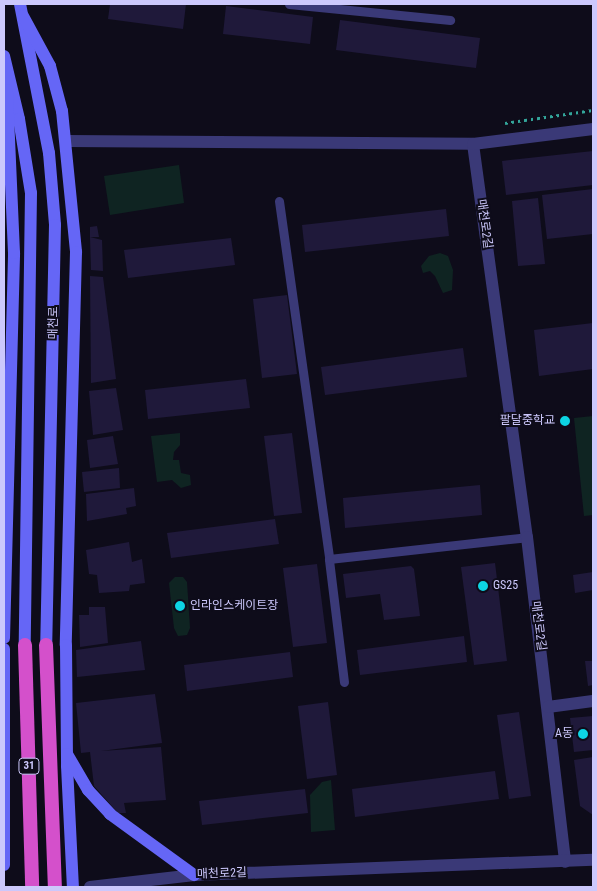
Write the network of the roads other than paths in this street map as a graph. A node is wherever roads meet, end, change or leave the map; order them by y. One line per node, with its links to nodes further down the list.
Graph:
1 (289, 4): 3 (lane)
2 (21, 10): 6 (main road); 13 (main road, 매천로 / 31)
3 (450, 20)
4 (5, 61): 11 (main road); 12 (main road, 매천로 / 31)
5 (593, 129): 7 (street)
6 (66, 141): 7 (street); 18 (main road)
7 (473, 144): 9 (street, 매천로2길)
8 (279, 201): 10 (lane)
9 (527, 537): 10 (lane); 17 (street, 매천로2길)
10 (329, 559): 15 (lane)
11 (4, 638)
12 (25, 645): 23 (highway, 31)
13 (46, 645): 24 (highway, 31)
14 (4, 649): 21 (main road)
15 (344, 682)
16 (593, 701): 17 (street)
17 (548, 707): 20 (street, 매천로2길)
18 (67, 753): 22 (main road); 25 (main road)
19 (593, 860): 20 (street, 매천로2길)
20 (565, 862): 22 (street, 매천로2길)
21 (4, 865)
22 (194, 875): 26 (street, 매천로2길)
23 (32, 887)
24 (55, 887)
25 (73, 887)
26 (90, 887)

